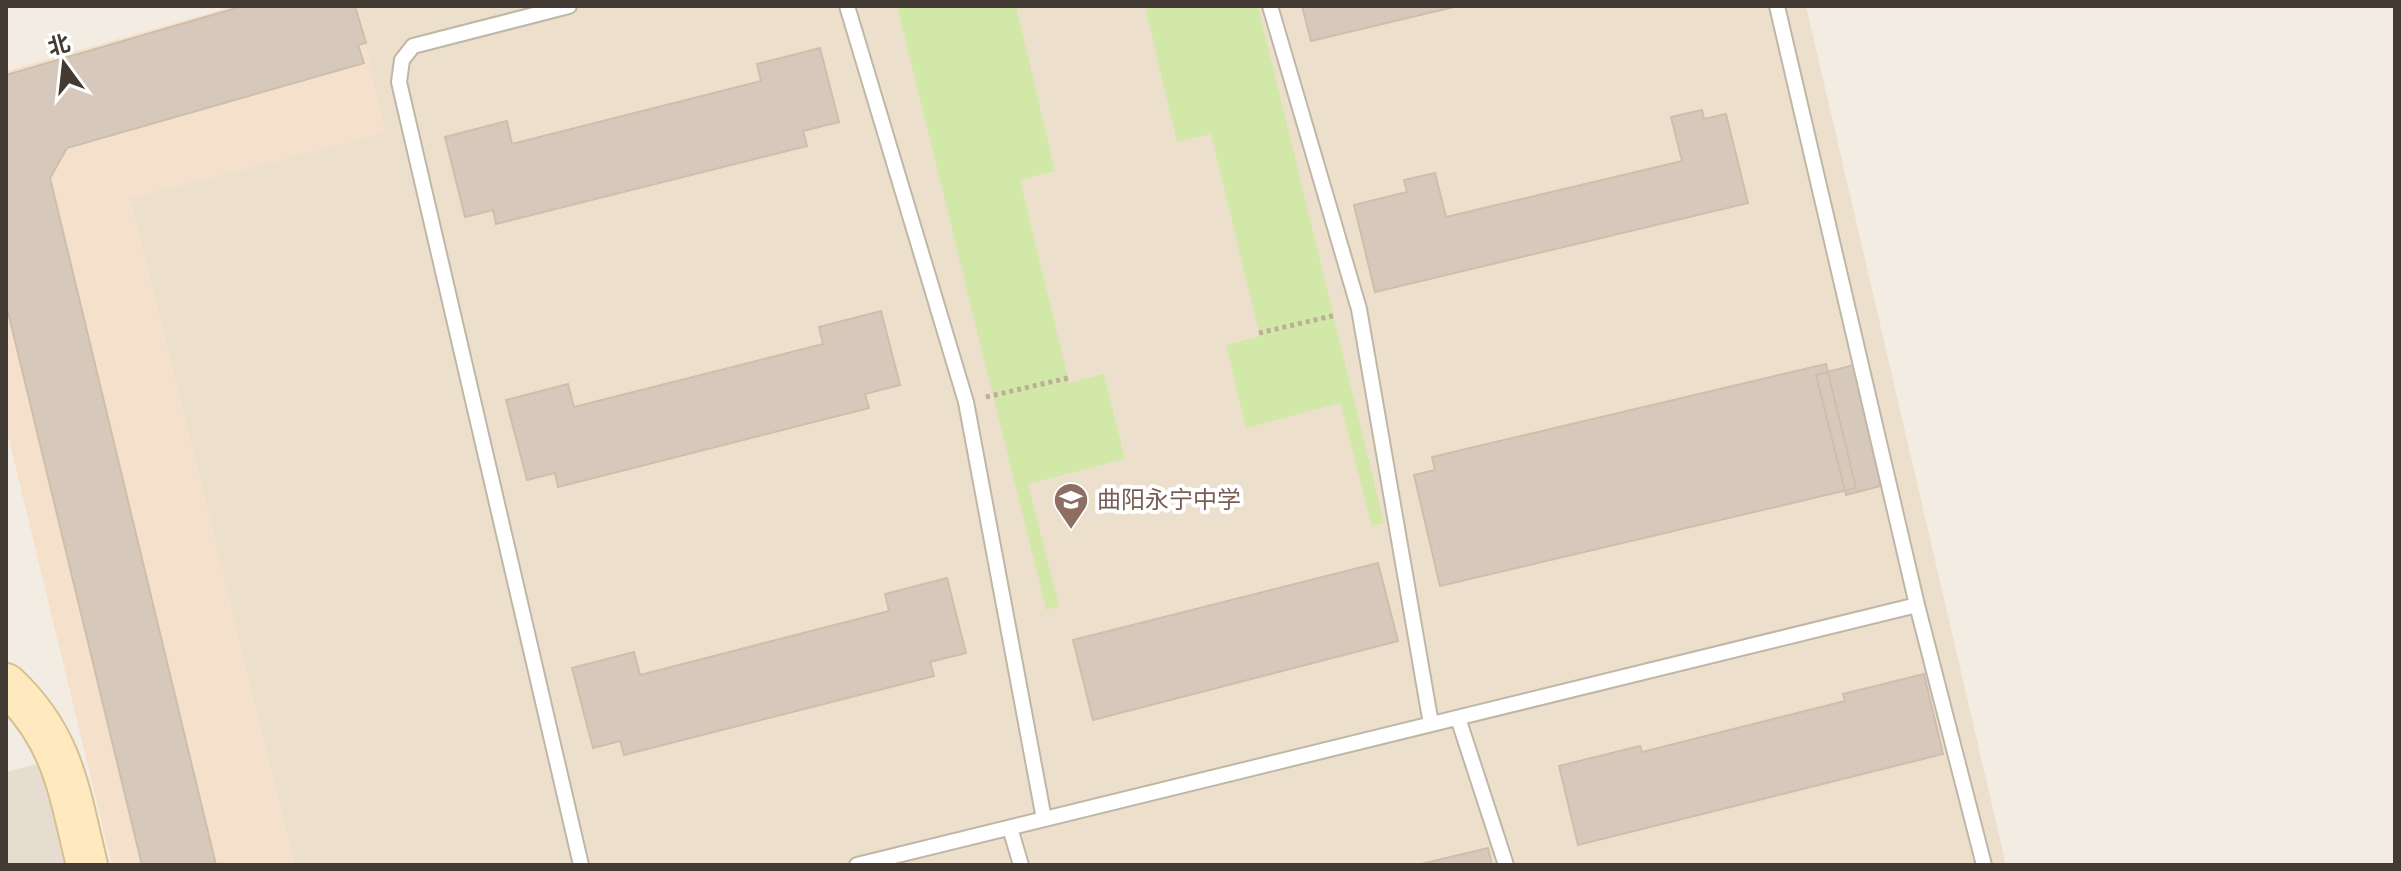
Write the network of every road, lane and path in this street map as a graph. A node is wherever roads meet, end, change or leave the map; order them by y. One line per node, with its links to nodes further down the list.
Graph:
1 (569, 6): 16 (lane)
2 (847, 6): 8 (lane)
3 (1270, 6): 5 (lane)
4 (1777, 6): 9 (lane)
5 (1359, 309): 6 (path); 12 (lane)
6 (1259, 333)
7 (1068, 378): 8 (path)
8 (966, 402): 13 (lane)
9 (1917, 605): 11 (lane); 20 (lane)
10 (6, 684): 15 (street)
11 (1458, 718): 12 (lane); 19 (lane)
12 (1431, 724): 13 (lane)
13 (1044, 819): 14 (lane)
14 (1010, 828): 17 (lane); 18 (lane)
15 (87, 865)
16 (581, 865)
17 (857, 865)
18 (1021, 865)
19 (1506, 865)
20 (1984, 865)

